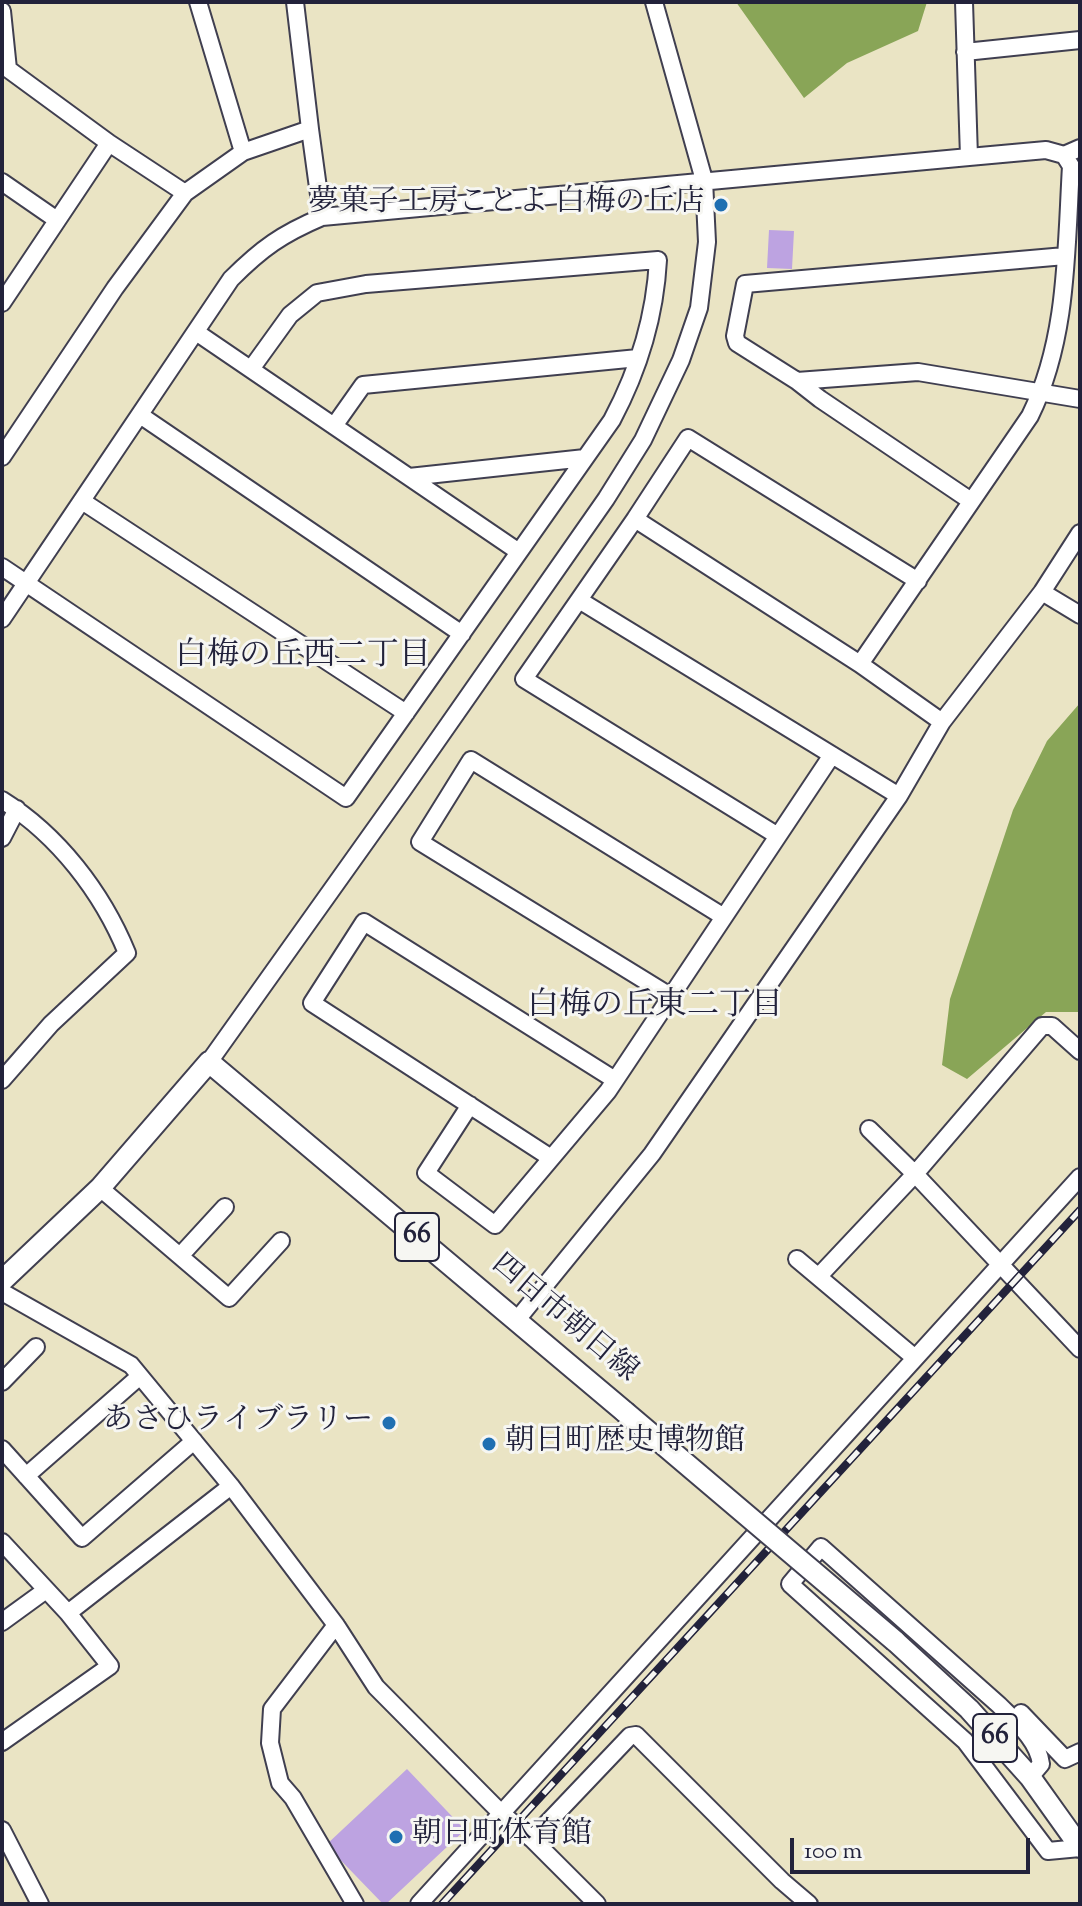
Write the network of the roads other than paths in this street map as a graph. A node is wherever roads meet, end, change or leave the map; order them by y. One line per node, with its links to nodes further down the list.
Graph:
1 (198, 2): 12 (street)
2 (295, 2): 9 (street)
3 (654, 2): 15 (street)
4 (964, 2): 7 (street)
5 (2, 11): 8 (street)
6 (1080, 40): 7 (street)
7 (965, 52): 14 (street)
8 (5, 60): 10 (street)
9 (310, 129): 12 (street); 18 (street)
10 (109, 143): 17 (street); 19 (street)
11 (1080, 148): 13 (street)
12 (243, 152): 17 (street)
13 (1064, 155): 14 (street); 20 (street)
14 (969, 157): 15 (street)
15 (704, 180): 18 (street); 58 (street)
16 (2, 182): 19 (street)
17 (185, 193): 30 (street)
18 (322, 217): 22 (street)
19 (57, 220): 21 (street)
20 (1065, 256): 25 (street); 26 (street)
21 (3, 299)
22 (196, 332): 24 (street); 28 (street)
23 (638, 358): 24 (street); 29 (street); 31 (street)
24 (251, 369): 29 (street)
25 (797, 381): 26 (street); 34 (street)
26 (1042, 392): 27 (street); 34 (street)
27 (1080, 399)
28 (140, 415): 33 (street); 45 (street)
29 (334, 426): 32 (street)
30 (2, 457)
31 (585, 458): 32 (street); 37 (street)
32 (409, 477): 37 (street)
33 (82, 501): 40 (street); 47 (street)
34 (971, 501): 39 (street)
35 (635, 519): 39 (street); 42 (street); 46 (street)
36 (1080, 533): 41 (street)
37 (519, 552): 45 (street)
38 (2, 567): 40 (street)
39 (918, 581): 46 (street)
40 (26, 585): 44 (street); 47 (street)
41 (1042, 592): 43 (street); 48 (street)
42 (579, 600): 49 (street); 53 (street)
43 (1080, 615)
44 (2, 619)
45 (462, 634): 47 (street)
46 (860, 664): 48 (street)
47 (406, 713)
48 (942, 722): 50 (street)
49 (832, 755): 50 (street); 53 (street)
50 (899, 796): 75 (street)
51 (2, 800): 52 (street)
52 (17, 809): 54 (street); 59 (street)
53 (778, 836): 55 (street)
54 (2, 838)
55 (724, 917): 56 (street); 56 (street)
56 (670, 996): 60 (street)
57 (1080, 1051): 64 (street)
58 (209, 1062): 66 (main road); 75 (main road, 四日市朝日線 / 66)
59 (2, 1080)
60 (615, 1080): 61 (street); 63 (street)
61 (470, 1105): 63 (street); 63 (street)
62 (869, 1129): 64 (street)
63 (551, 1158)
64 (915, 1174): 71 (street); 72 (street)
65 (1080, 1177): 71 (street)
66 (100, 1188): 69 (street); 73 (main road)
67 (225, 1207): 69 (street)
68 (281, 1241): 69 (street)
69 (180, 1256)
70 (797, 1259): 72 (street)
71 (1001, 1266): 77 (street); 78 (street)
72 (819, 1276): 78 (street)
73 (2, 1281)
74 (2, 1292): 79 (street)
75 (516, 1321): 93 (main road, 四日市朝日線 / 66, bridge)
76 (36, 1347): 80 (street)
77 (1080, 1349)
78 (915, 1358): 94 (street)
79 (140, 1376): 81 (street); 83 (street)
80 (2, 1382)
81 (194, 1441): 83 (street); 84 (street)
82 (2, 1449): 83 (street)
83 (26, 1476)
84 (231, 1486): 87 (street); 89 (street)
85 (2, 1542): 86 (street)
86 (46, 1590): 87 (street); 88 (street)
87 (68, 1613): 91 (street)
88 (2, 1622)
89 (336, 1625): 94 (street); 100 (street)
90 (999, 1705): 92 (street); 93 (street); 97 (street)
91 (2, 1742)
92 (1080, 1752)
93 (1030, 1777): 97 (main road, 四日市朝日線 / 66)
94 (501, 1813): 96 (street); 101 (street)
95 (2, 1830): 98 (street)
96 (532, 1839): 102 (street); 103 (street)
97 (1080, 1848)
98 (8, 1856): 99 (street)
99 (40, 1904)
100 (355, 1904)
101 (419, 1904)
102 (597, 1904)
103 (809, 1904)

